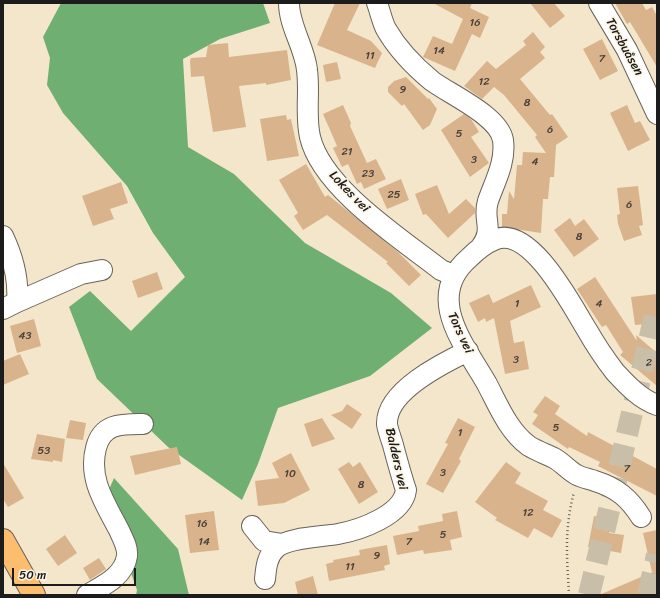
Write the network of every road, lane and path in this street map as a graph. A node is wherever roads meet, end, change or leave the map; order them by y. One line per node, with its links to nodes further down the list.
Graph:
1 (289, 3): 8 (street, Lokes vei)
2 (377, 3): 6 (street)
3 (599, 3): 4 (street, Torsbuåsen)
4 (657, 114)
5 (3, 236): 9 (street)
6 (481, 247): 8 (street, Tors vei); 11 (street, Tors vei)
7 (102, 270): 9 (street)
8 (453, 275): 10 (street, Tors vei)
9 (10, 305)
10 (468, 350): 13 (street, Tors vei); 17 (street, Balders vei)
11 (657, 405)
12 (143, 424): 20 (street)
13 (578, 476): 14 (street); 21 (path)
14 (641, 517)
15 (252, 526): 17 (street, Balders vei)
16 (3, 540): 19 (main road)
17 (282, 544): 18 (street)
18 (265, 579)
19 (34, 595)
20 (87, 595)
21 (569, 595)

